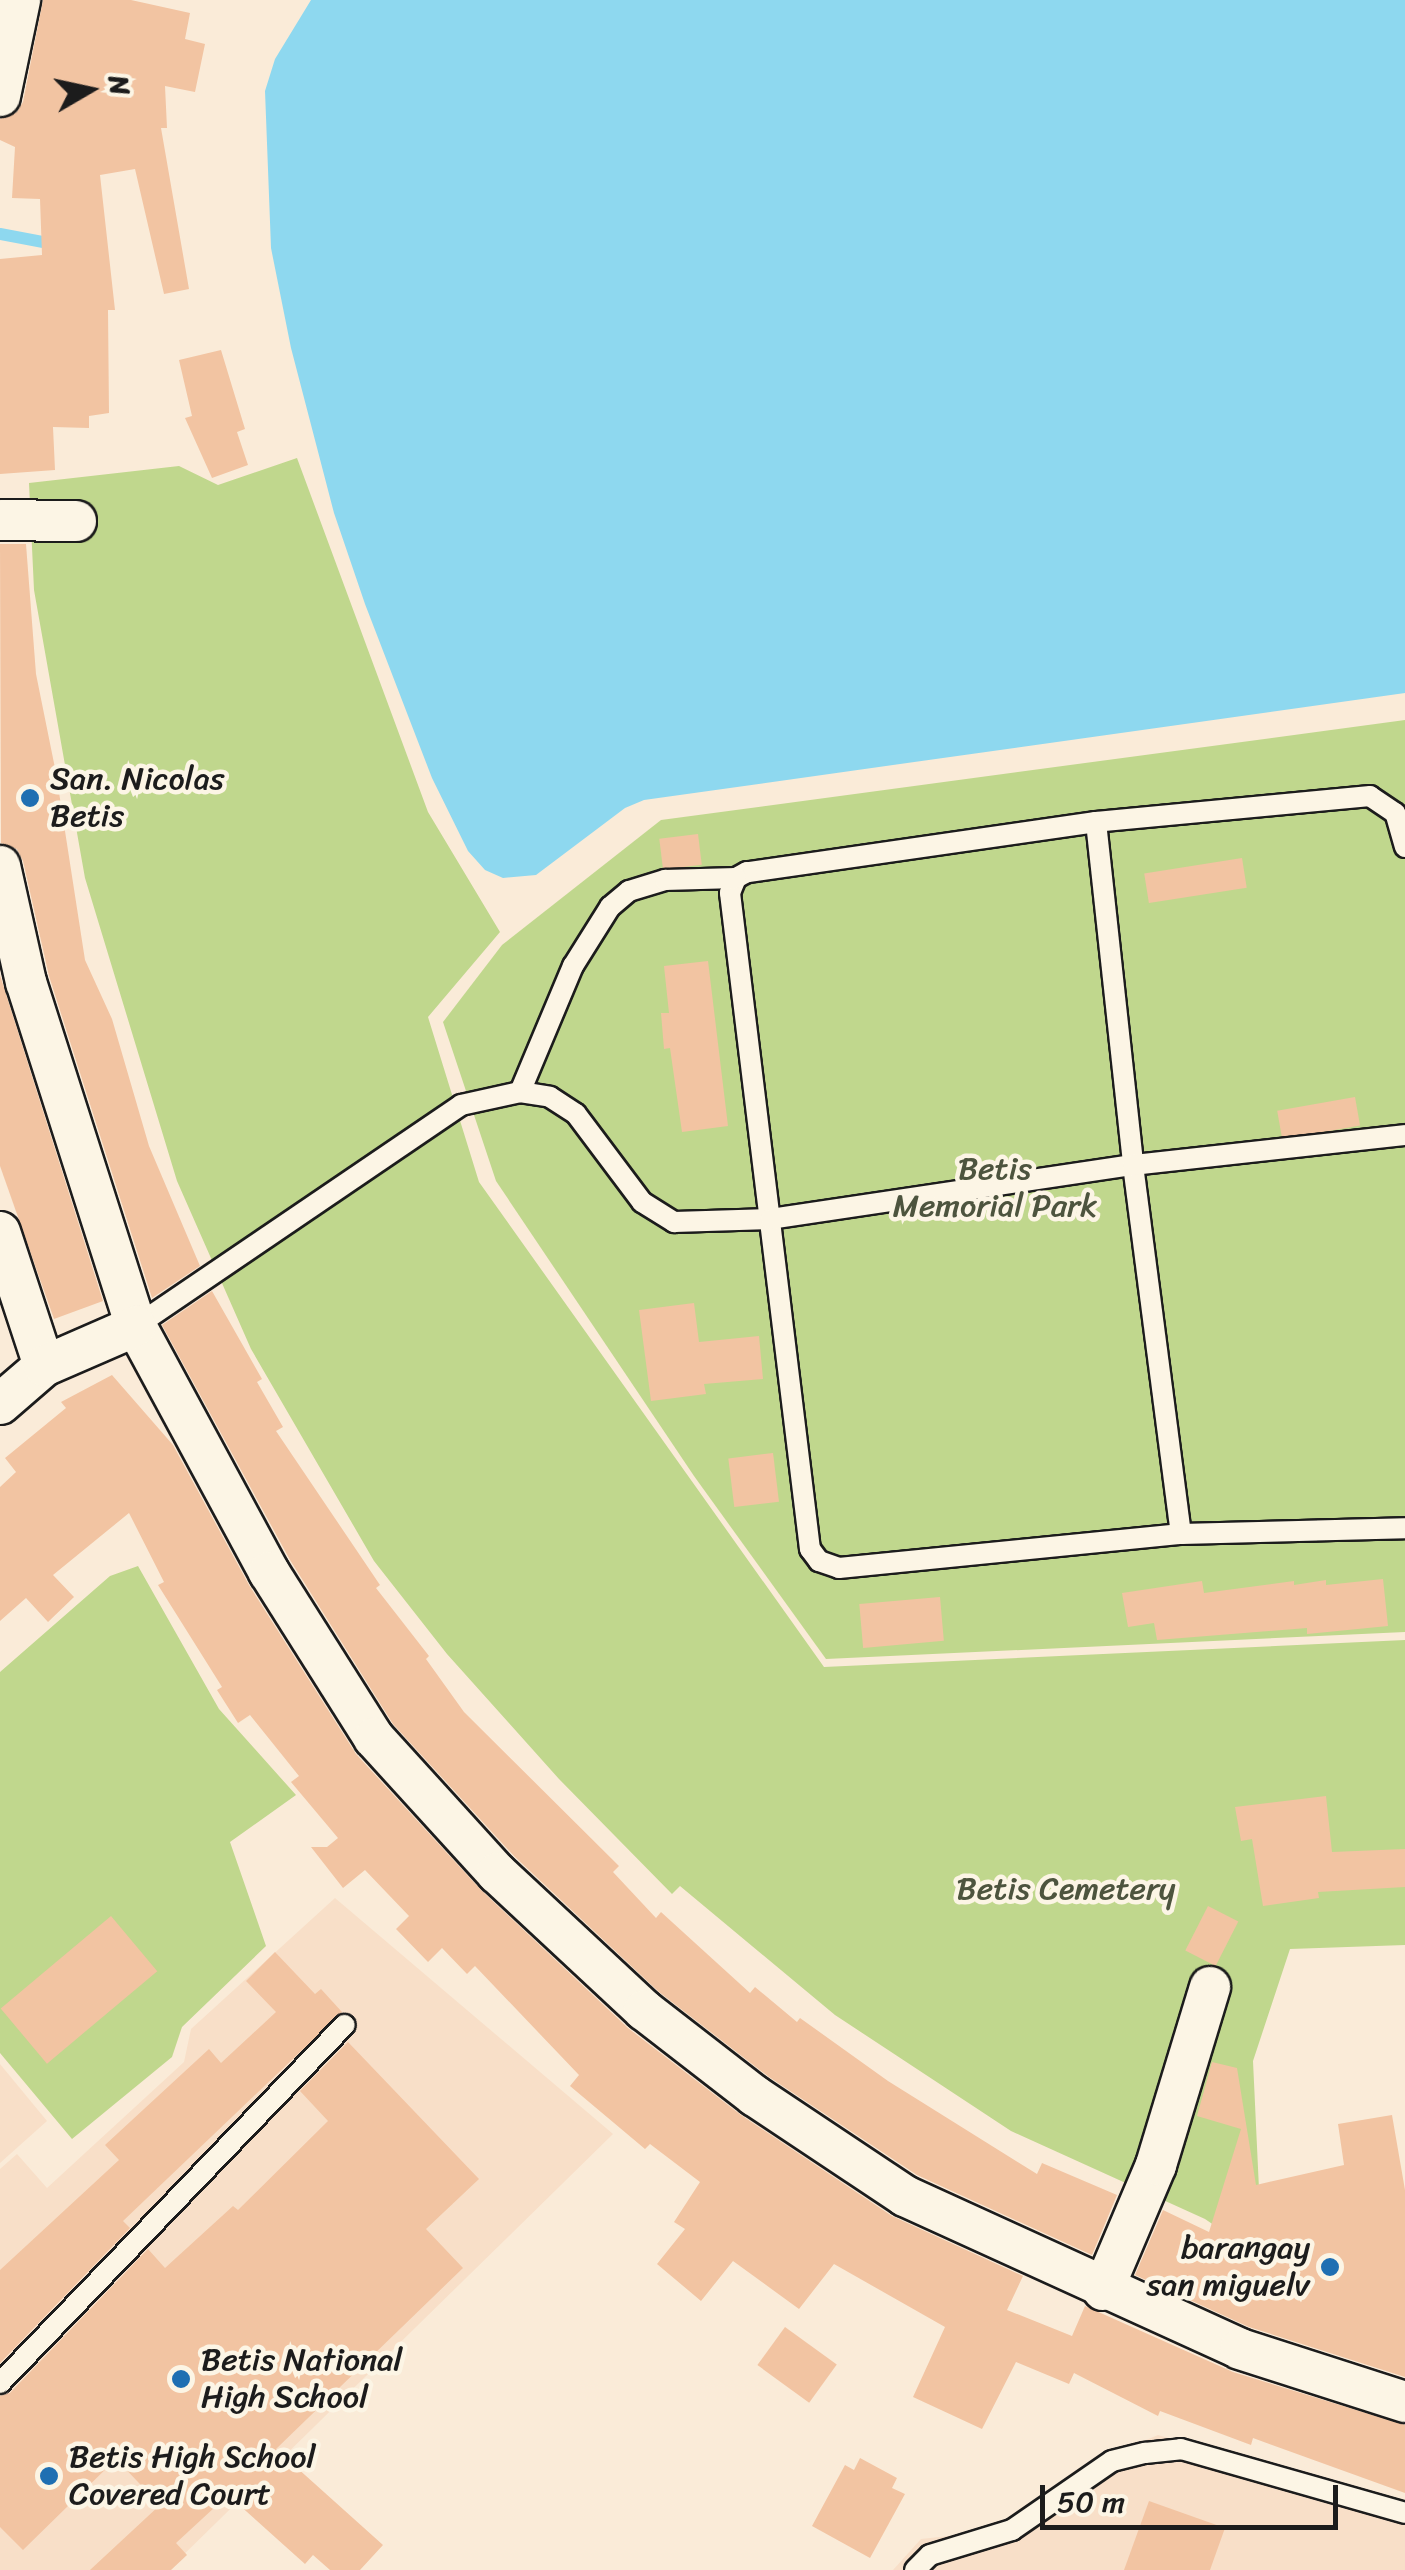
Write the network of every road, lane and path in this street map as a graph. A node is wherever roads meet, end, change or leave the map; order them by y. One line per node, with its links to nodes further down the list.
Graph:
1 (20, 0): 2 (street)
2 (0, 96)
3 (0, 520): 4 (street)
4 (76, 522)
5 (1096, 822): 6 (lane); 8 (lane); 11 (lane)
6 (1405, 848)
7 (0, 866): 14 (street)
8 (736, 878): 9 (lane); 12 (lane)
9 (520, 1092): 12 (lane); 14 (lane)
10 (1405, 1135): 11 (lane)
11 (1133, 1165): 12 (lane); 18 (lane)
12 (771, 1219): 18 (lane)
13 (0, 1232): 15 (street)
14 (136, 1326): 15 (street); 21 (street)
15 (44, 1366): 16 (street)
16 (0, 1404)
17 (1405, 1528): 18 (lane)
18 (1181, 1534)
19 (1210, 1986): 21 (street)
20 (345, 2026): 22 (lane)
21 (1103, 2290): 23 (street)
22 (0, 2383)
23 (1405, 2402)
24 (1405, 2513): 25 (lane)
25 (915, 2570)

